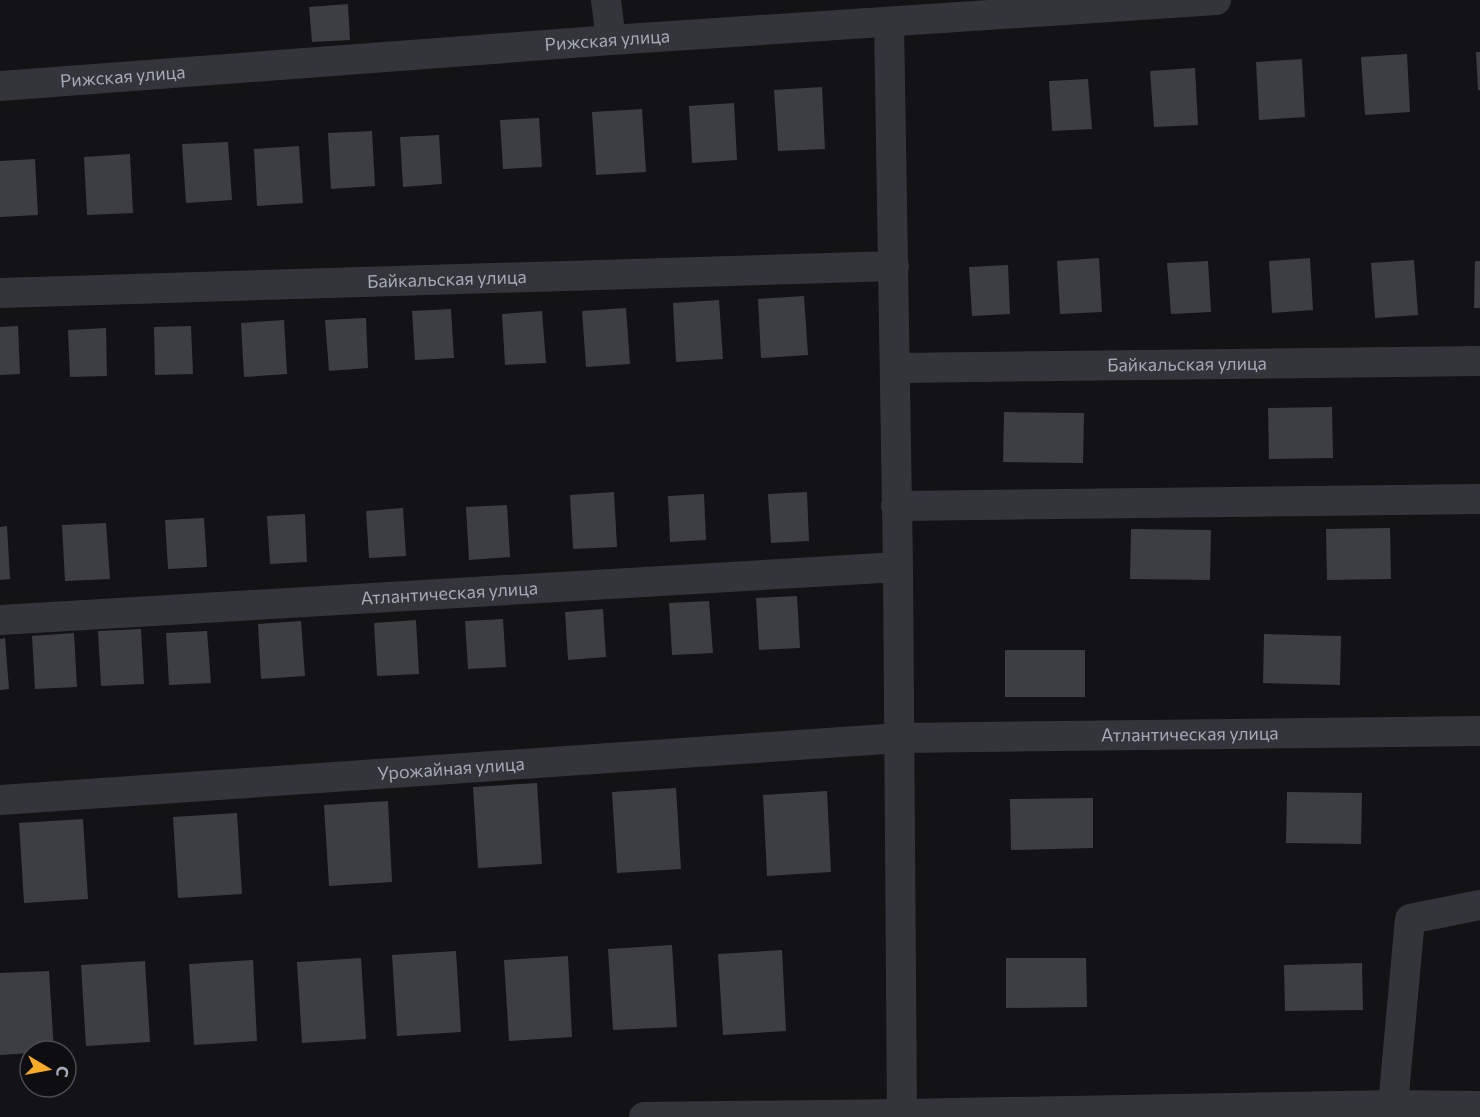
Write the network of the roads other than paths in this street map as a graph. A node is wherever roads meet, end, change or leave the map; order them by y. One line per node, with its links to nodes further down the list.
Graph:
1 (606, 0): 4 (street)
2 (1216, 0): 3 (street, Рижская улица)
3 (889, 22): 4 (street, Рижская улица); 6 (street)
4 (611, 40): 5 (street, Рижская улица)
5 (0, 86)
6 (894, 266): 7 (street, Байкальская улица); 9 (street)
7 (0, 293)
8 (1480, 361): 9 (street, Байкальская улица)
9 (895, 369): 11 (street)
10 (1480, 499): 11 (street)
11 (896, 506): 12 (street)
12 (898, 567): 13 (street, Атлантическая улица); 15 (street)
13 (0, 620)
14 (1480, 731): 15 (street, Атлантическая улица)
15 (900, 738): 16 (street, Урожайная улица); 20 (street)
16 (0, 800)
17 (1480, 905): 18 (street)
18 (1394, 1105): 19 (street); 20 (street)
19 (1480, 1106)
20 (902, 1116): 21 (street)
21 (644, 1117)

